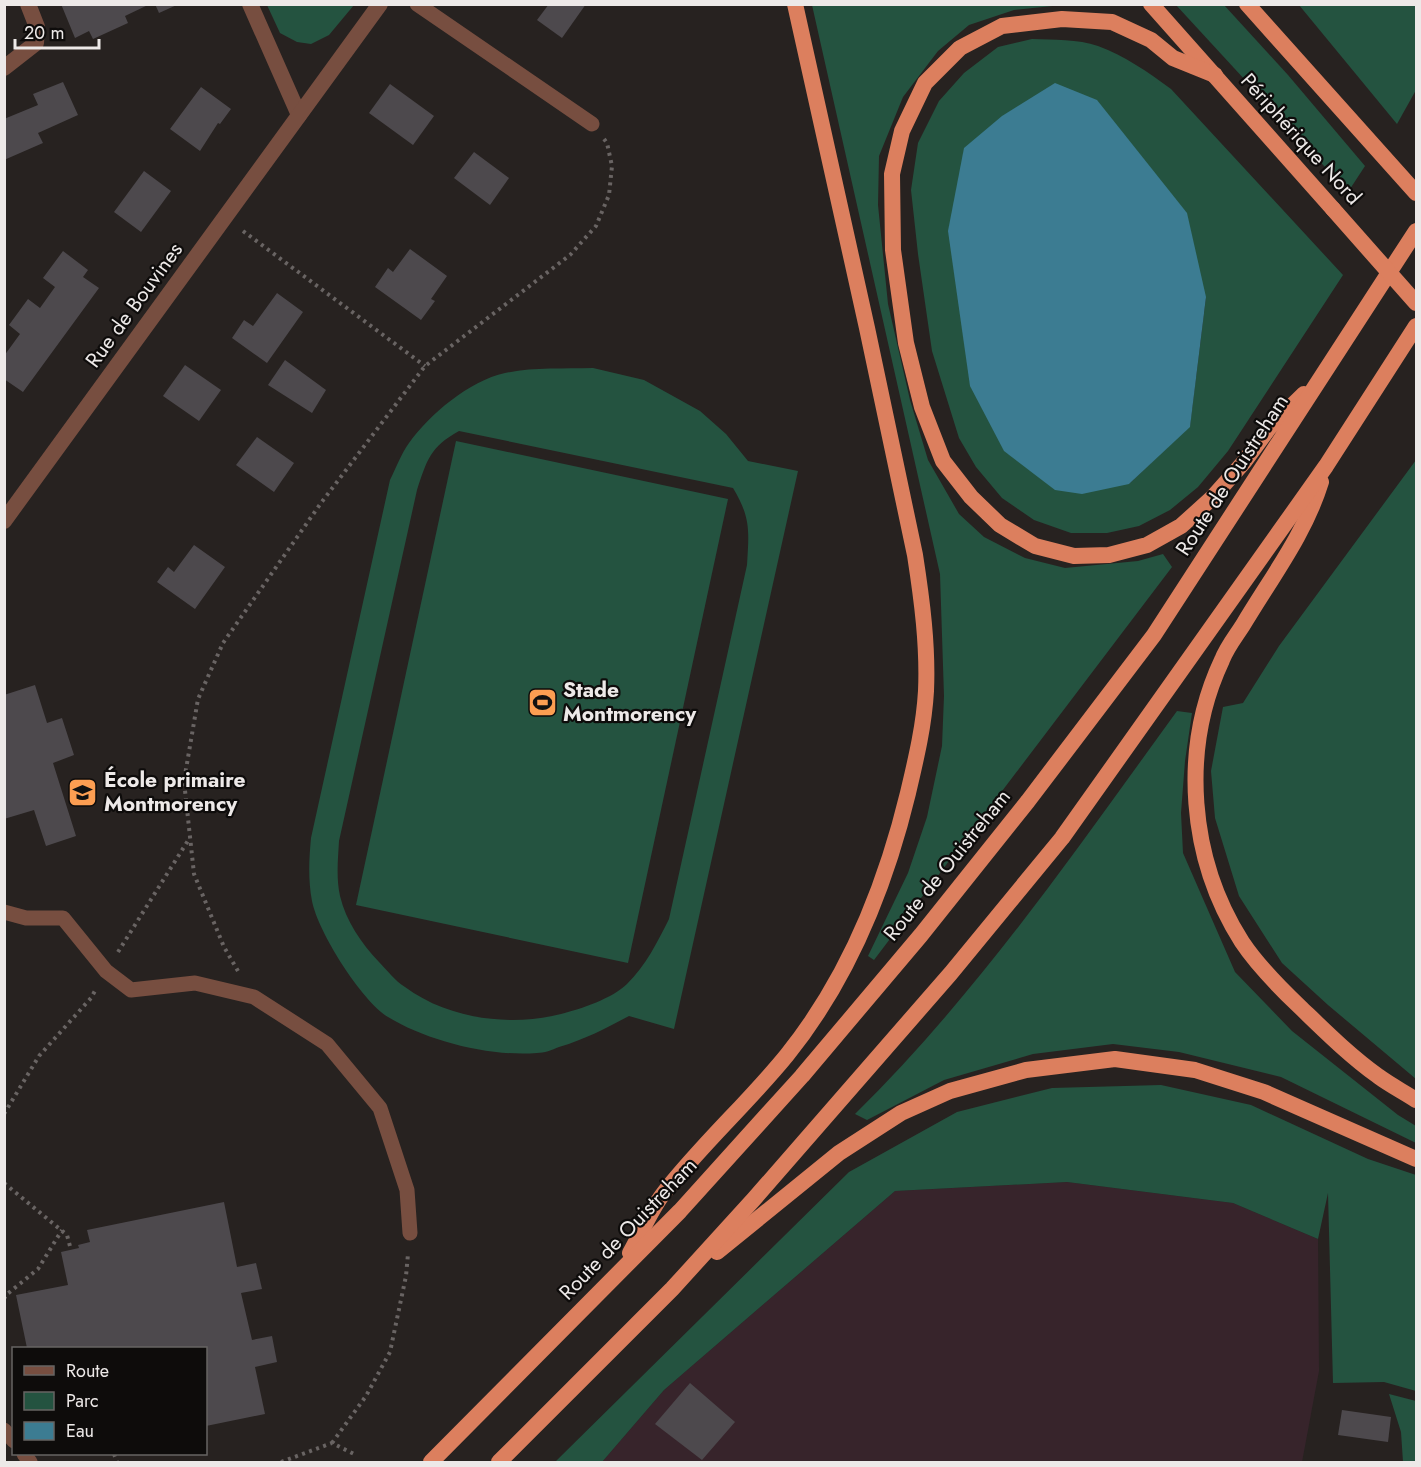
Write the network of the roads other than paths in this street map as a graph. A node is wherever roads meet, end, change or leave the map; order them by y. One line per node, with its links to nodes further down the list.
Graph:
1 (28, 4): 8 (street)
2 (250, 4): 10 (street)
3 (380, 4): 10 (street, Rue de Bouvines)
4 (417, 4): 11 (lane)
5 (795, 4): 23 (highway)
6 (1151, 4): 9 (highway, Périphérique Nord)
7 (1247, 4): 12 (highway)
8 (4, 69)
9 (1215, 75): 14 (highway, Périphérique Nord, bridge); 16 (highway)
10 (299, 115): 18 (street, Rue de Bouvines)
11 (592, 124)
12 (1416, 193)
13 (1416, 231): 16 (highway, Route de Ouistreham)
14 (1416, 303)
15 (1416, 326): 17 (highway)
16 (1326, 372): 23 (highway, Route de Ouistreham)
17 (1326, 466): 20 (highway); 24 (highway)
18 (4, 521)
19 (4, 912): 22 (lane)
20 (1416, 1100)
21 (1416, 1159): 24 (highway)
22 (410, 1233)
23 (620, 1271): 25 (highway, Route de Ouistreham)
24 (672, 1289): 26 (highway)
25 (431, 1462)
26 (499, 1462)

